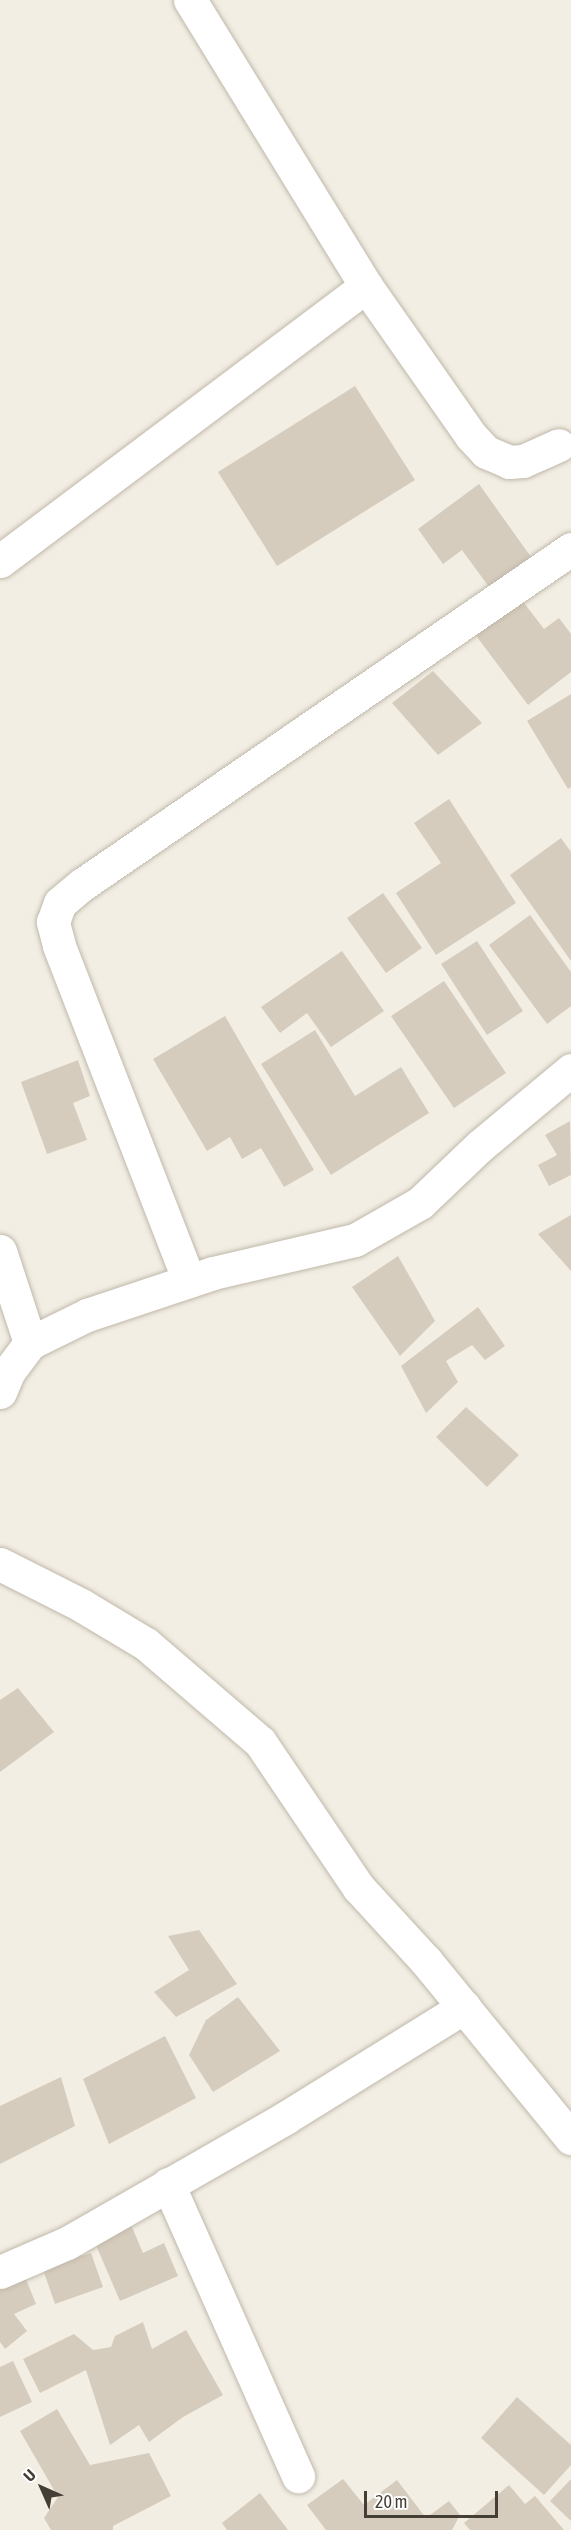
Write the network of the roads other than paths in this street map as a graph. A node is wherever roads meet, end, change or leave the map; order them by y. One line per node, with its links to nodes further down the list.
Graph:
1 (190, 0): 2 (street)
2 (366, 286): 3 (street); 5 (street)
3 (567, 448)
4 (571, 549): 8 (street)
5 (0, 561)
6 (571, 1070): 8 (street)
7 (0, 1251): 9 (street)
8 (189, 1281): 9 (street)
9 (30, 1342): 10 (street)
10 (0, 1392)
11 (0, 1564): 12 (street)
12 (464, 2007): 13 (street); 14 (street)
13 (571, 2138)
14 (168, 2184): 15 (street); 16 (street)
15 (0, 2272)
16 (298, 2476)

